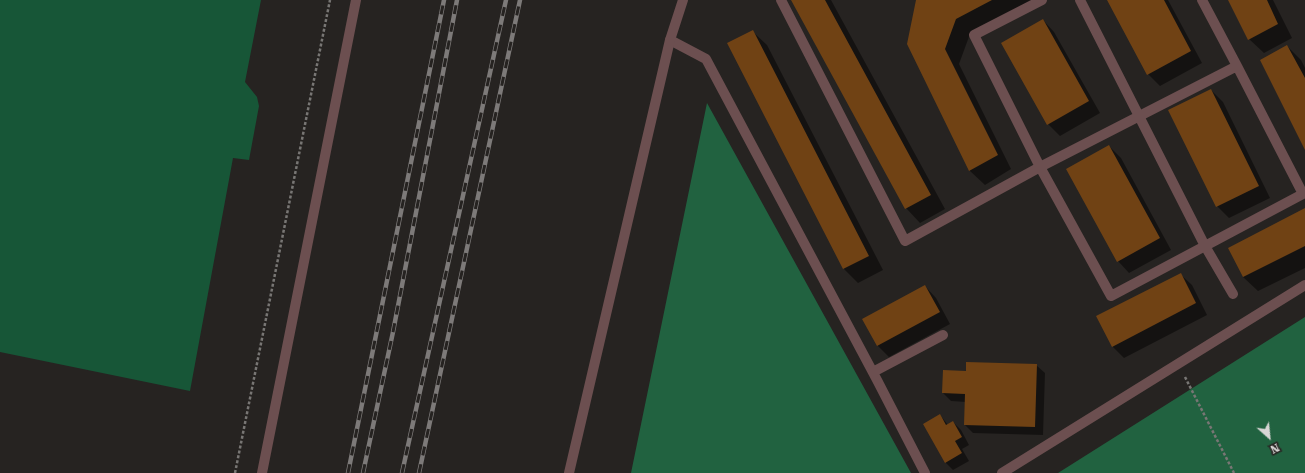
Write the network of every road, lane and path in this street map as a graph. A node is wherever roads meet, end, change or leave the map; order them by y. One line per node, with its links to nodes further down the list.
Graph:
1 (330, 0): 18 (path)
2 (356, 0): 19 (street)
3 (683, 0): 8 (street)
4 (781, 0): 11 (street)
5 (1042, 0): 11 (street)
6 (1080, 0): 10 (street)
7 (1202, 0): 9 (street)
8 (670, 40): 17 (street); 20 (street)
9 (1237, 66): 10 (street); 12 (street)
10 (1139, 116): 11 (street); 12 (street)
11 (1040, 167): 12 (street)
12 (1205, 246): 14 (street)
13 (1305, 285): 16 (street)
14 (1233, 294)
15 (943, 335): 17 (street)
16 (1178, 364): 22 (street); 23 (path)
17 (873, 372): 21 (street)
18 (235, 473)
19 (262, 473)
20 (569, 473)
21 (924, 473)
22 (1002, 473)
23 (1234, 473)

